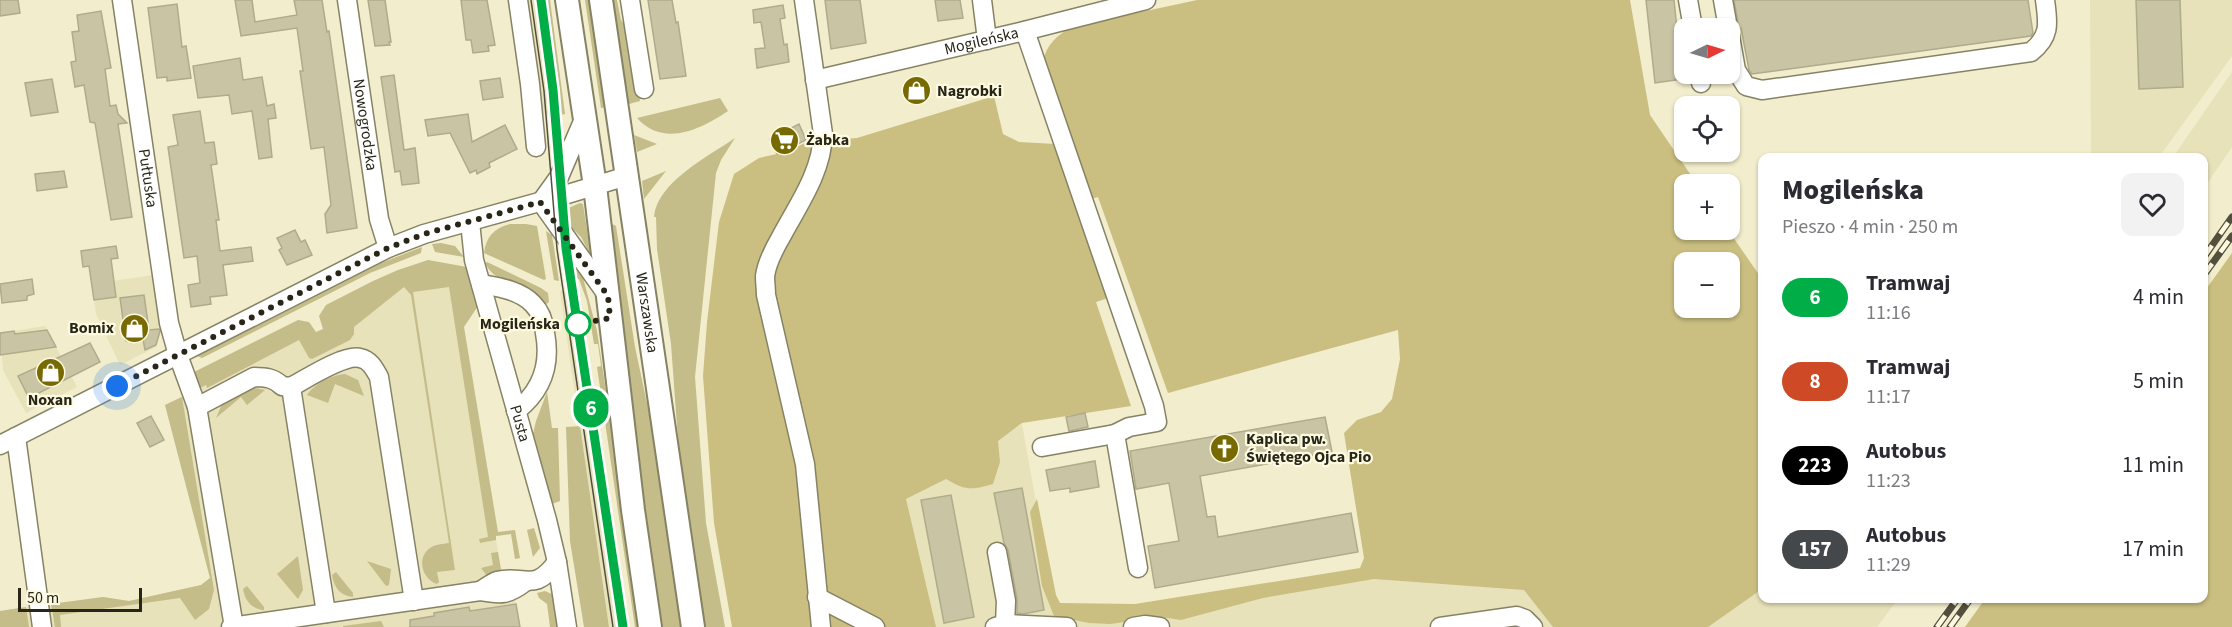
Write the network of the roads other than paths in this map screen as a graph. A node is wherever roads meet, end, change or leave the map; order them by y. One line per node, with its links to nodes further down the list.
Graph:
1 (122, 0): 29 (street, Pułtuska)
2 (347, 0): 26 (street, Nowogrodzka)
3 (518, 0): 21 (street)
4 (567, 0): 20 (main road)
5 (601, 0): 22 (main road, Warszawska)
6 (630, 0): 19 (street)
7 (804, 0): 18 (street)
8 (982, 0): 16 (street)
9 (1688, 0): 13 (street)
10 (1723, 0): 14 (street)
11 (2045, 0): 17 (street)
12 (1137, 1): 15 (street, Mogileńska)
13 (1691, 18)
14 (1726, 18)
15 (1025, 31): 16 (street, Mogileńska); 33 (street)
16 (987, 40): 18 (street, Mogileńska)
17 (1740, 76)
18 (815, 80): 39 (street)
19 (644, 89)
20 (585, 118): 23 (main road); 24 (street)
21 (536, 147)
22 (627, 176): 23 (street); 48 (main road, Warszawska)
23 (595, 186): 24 (street); 28 (main road)
24 (540, 202): 25 (street); 28 (street)
25 (470, 222): 26 (street); 27 (street, Pusta)
26 (388, 248): 29 (street)
27 (481, 284): 32 (street, Pusta); 32 (street)
28 (608, 296): 47 (main road)
29 (178, 355): 31 (street, Pułtuska); 34 (street)
30 (291, 387): 31 (street); 40 (street); 42 (street)
31 (195, 399): 45 (street, Pułtuska)
32 (516, 411): 37 (street, Pusta)
33 (1115, 434): 35 (street); 38 (street)
34 (8, 441): 44 (street)
35 (1042, 447)
36 (997, 552): 43 (street)
37 (557, 562): 40 (street); 46 (street, Pusta)
38 (1138, 568)
39 (817, 597): 41 (street); 49 (street)
40 (414, 601): 42 (street)
41 (845, 611): 50 (street); 51 (street)
42 (320, 618): 45 (street)
43 (1000, 625): 52 (street)
44 (42, 627)
45 (232, 627)
46 (567, 627)
47 (650, 627)
48 (693, 627)
49 (821, 627)
50 (829, 627)
51 (875, 627)
52 (1067, 627)
53 (1133, 627): 54 (street)
54 (1160, 627)
55 (1440, 627): 56 (street)
56 (1533, 627)

